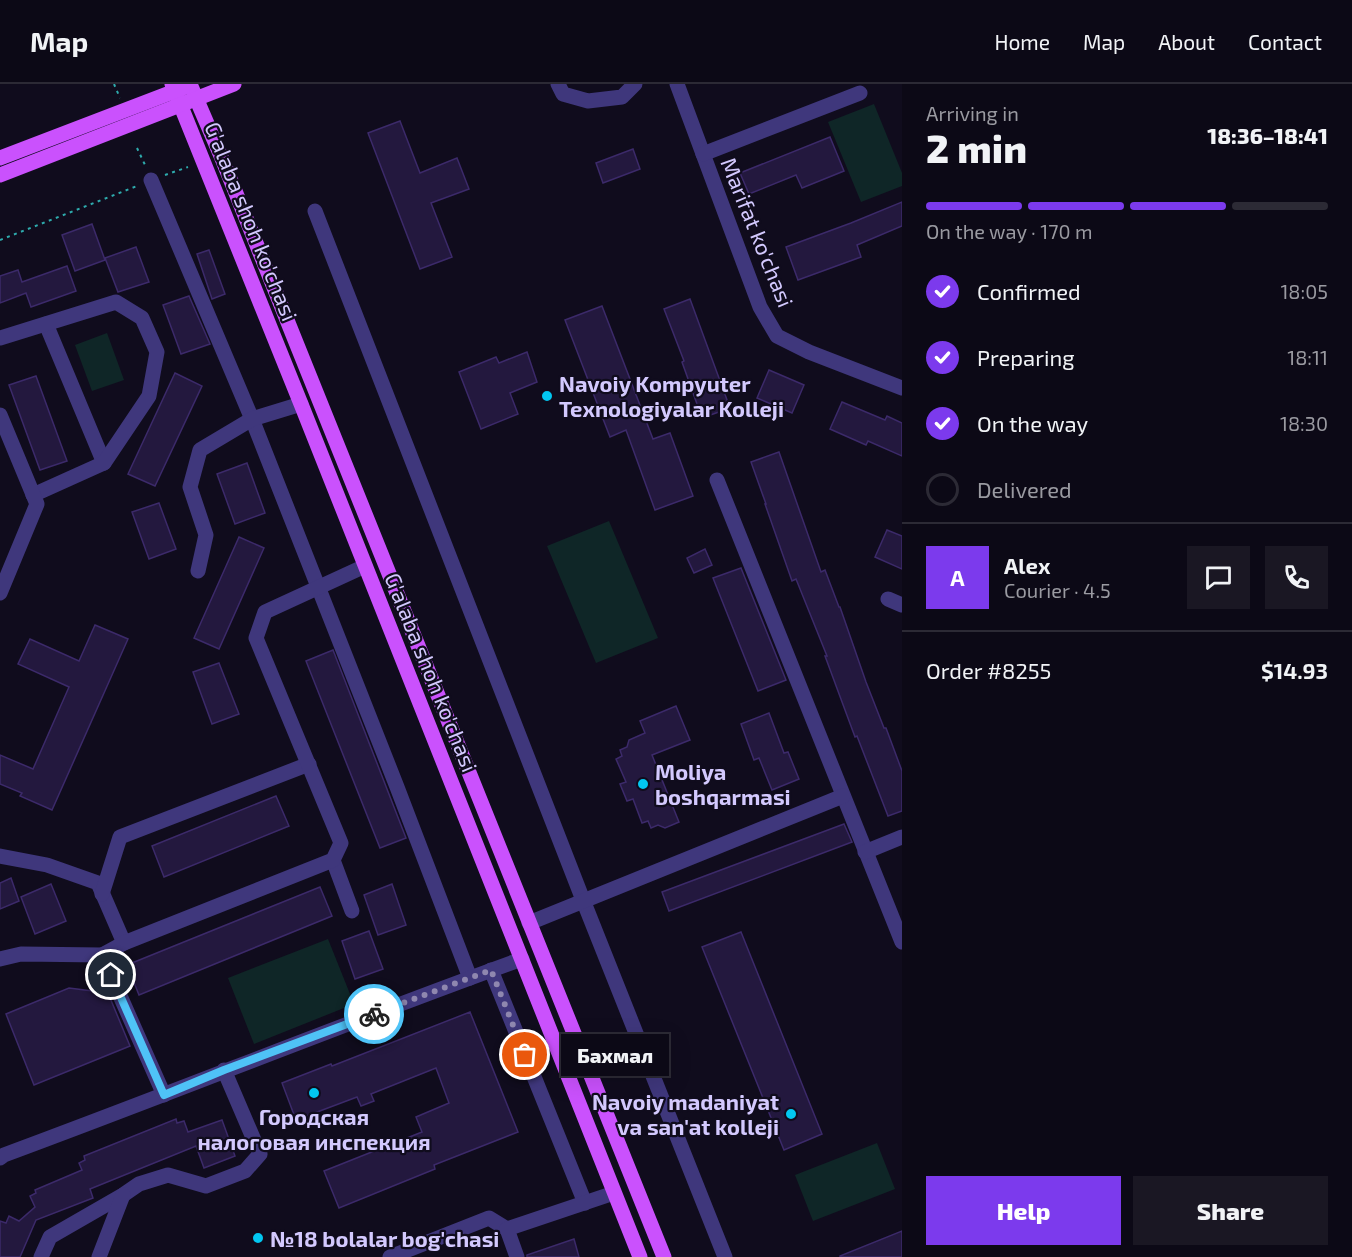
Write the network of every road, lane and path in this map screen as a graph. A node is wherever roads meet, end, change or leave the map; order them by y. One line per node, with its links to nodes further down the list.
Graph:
1 (114, 84): 9 (path)
2 (234, 84): 6 (main road)
3 (558, 84): 4 (street)
4 (635, 84)
5 (677, 84): 11 (street, Marifat ko'chasi)
6 (193, 88): 8 (main road); 42 (main road, G'alaba shoh ko'chasi)
7 (860, 93): 11 (street)
8 (175, 94): 12 (main road); 14 (main road); 23 (main road, G'alaba shoh ko'chasi)
9 (121, 100)
10 (137, 148): 15 (path)
11 (703, 154): 21 (street, Marifat ko'chasi)
12 (0, 158)
13 (188, 167): 15 (path)
14 (0, 175)
15 (152, 180): 17 (path); 25 (street)
16 (315, 211): 40 (street)
17 (0, 240)
18 (46, 324): 19 (street); 26 (street); 26 (street)
19 (0, 338)
20 (902, 375): 21 (street)
21 (885, 381): 22 (street, Marifat ko'chasi)
22 (902, 388)
23 (301, 404): 25 (street); 29 (main road, G'alaba shoh ko'chasi)
24 (0, 415): 28 (street)
25 (252, 419): 30 (street); 31 (street)
26 (104, 463): 28 (street)
27 (717, 480): 34 (street)
28 (33, 495): 32 (street)
29 (365, 566): 31 (street); 47 (main road, G'alaba shoh ko'chasi)
30 (198, 571)
31 (318, 588): 33 (street); 49 (street)
32 (0, 593)
33 (309, 764): 38 (street); 39 (street)
34 (843, 796): 36 (street); 40 (street)
35 (902, 837): 36 (street)
36 (865, 852): 43 (street)
37 (0, 856): 39 (street)
38 (333, 860): 41 (street); 44 (street)
39 (102, 894): 44 (street)
40 (583, 900): 42 (street); 63 (street)
41 (352, 911)
42 (529, 923): 62 (main road, G'alaba shoh ko'chasi)
43 (902, 942)
44 (124, 943): 45 (street)
45 (102, 955): 46 (street); 51 (street)
46 (0, 959)
47 (522, 959): 48 (street); 53 (main road, G'alaba shoh ko'chasi)
48 (491, 970): 49 (street); 55 (street)
49 (470, 978): 50 (street)
50 (224, 1070): 51 (street); 54 (street)
51 (164, 1095): 52 (street)
52 (0, 1158)
53 (614, 1193): 55 (street); 61 (main road, G'alaba shoh ko'chasi)
54 (123, 1195): 57 (street); 58 (street)
55 (585, 1203): 56 (street)
56 (507, 1230): 59 (street); 60 (street)
57 (40, 1257)
58 (99, 1257)
59 (390, 1257)
60 (517, 1257)
61 (640, 1257)
62 (664, 1257)
63 (725, 1257)

